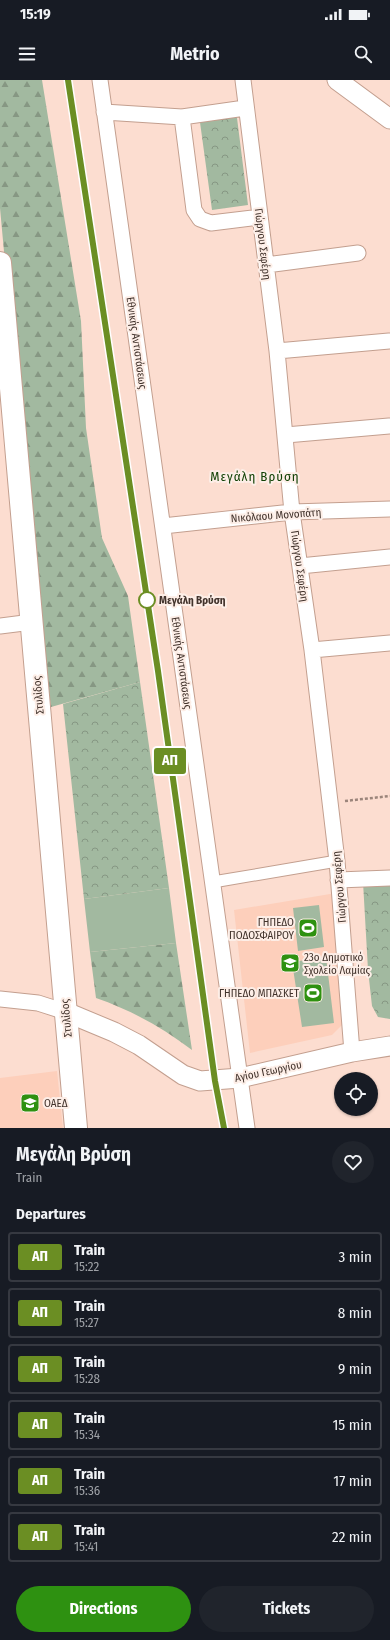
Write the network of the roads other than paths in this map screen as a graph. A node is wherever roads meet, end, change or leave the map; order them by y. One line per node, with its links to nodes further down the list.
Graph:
1 (100, 80): 5 (street, Εθνικής Αντιστάσεως)
2 (243, 80): 4 (street, Γιώργου Σεφέρη)
3 (340, 81): 7 (street)
4 (245, 108): 6 (street); 8 (street, Γιώργου Σεφέρη)
5 (104, 112): 6 (street); 19 (street, Εθνικής Αντιστάσεως)
6 (182, 117): 8 (street)
7 (390, 119)
8 (260, 217): 11 (street, Γιώργου Σεφέρη)
9 (358, 253): 11 (street)
10 (0, 263): 12 (main road, Στυλίδος)
11 (266, 265): 14 (street, Γιώργου Σεφέρη)
12 (2, 310): 22 (main road, Στυλίδος)
13 (389, 341): 14 (street)
14 (277, 351): 16 (street, Γιώργου Σεφέρη)
15 (389, 426): 16 (street)
16 (286, 435): 18 (street, Γιώργου Σεφέρη)
17 (390, 510): 18 (street, Νικόλαου Μονοπάτη)
18 (292, 512): 19 (street, Νικόλαου Μονοπάτη); 21 (street, Γιώργου Σεφέρη)
19 (162, 526): 29 (street, Εθνικής Αντιστάσεως)
20 (390, 557): 21 (street)
21 (300, 566): 25 (street, Γιώργου Σεφέρη)
22 (32, 622): 23 (street); 31 (main road, Στυλίδος)
23 (0, 626)
24 (390, 643): 25 (street)
25 (312, 650): 26 (street, Γιώργου Σεφέρη)
26 (337, 861): 28 (street, Γιώργου Σεφέρη); 29 (street)
27 (390, 878): 28 (street)
28 (338, 880): 33 (street, Γιώργου Σεφέρη)
29 (212, 882): 34 (street, Εθνικής Αντιστάσεως)
30 (0, 999): 31 (street)
31 (66, 1012): 34 (street, Αγίου Γεωργίου); 35 (main road, Στυλίδος)
32 (390, 1046): 33 (street, Αγίου Γεωργίου)
33 (352, 1052): 34 (street, Αγίου Γεωργίου)
34 (240, 1078): 36 (street, Εθνικής Αντιστάσεως)
35 (76, 1128)
36 (247, 1128)

